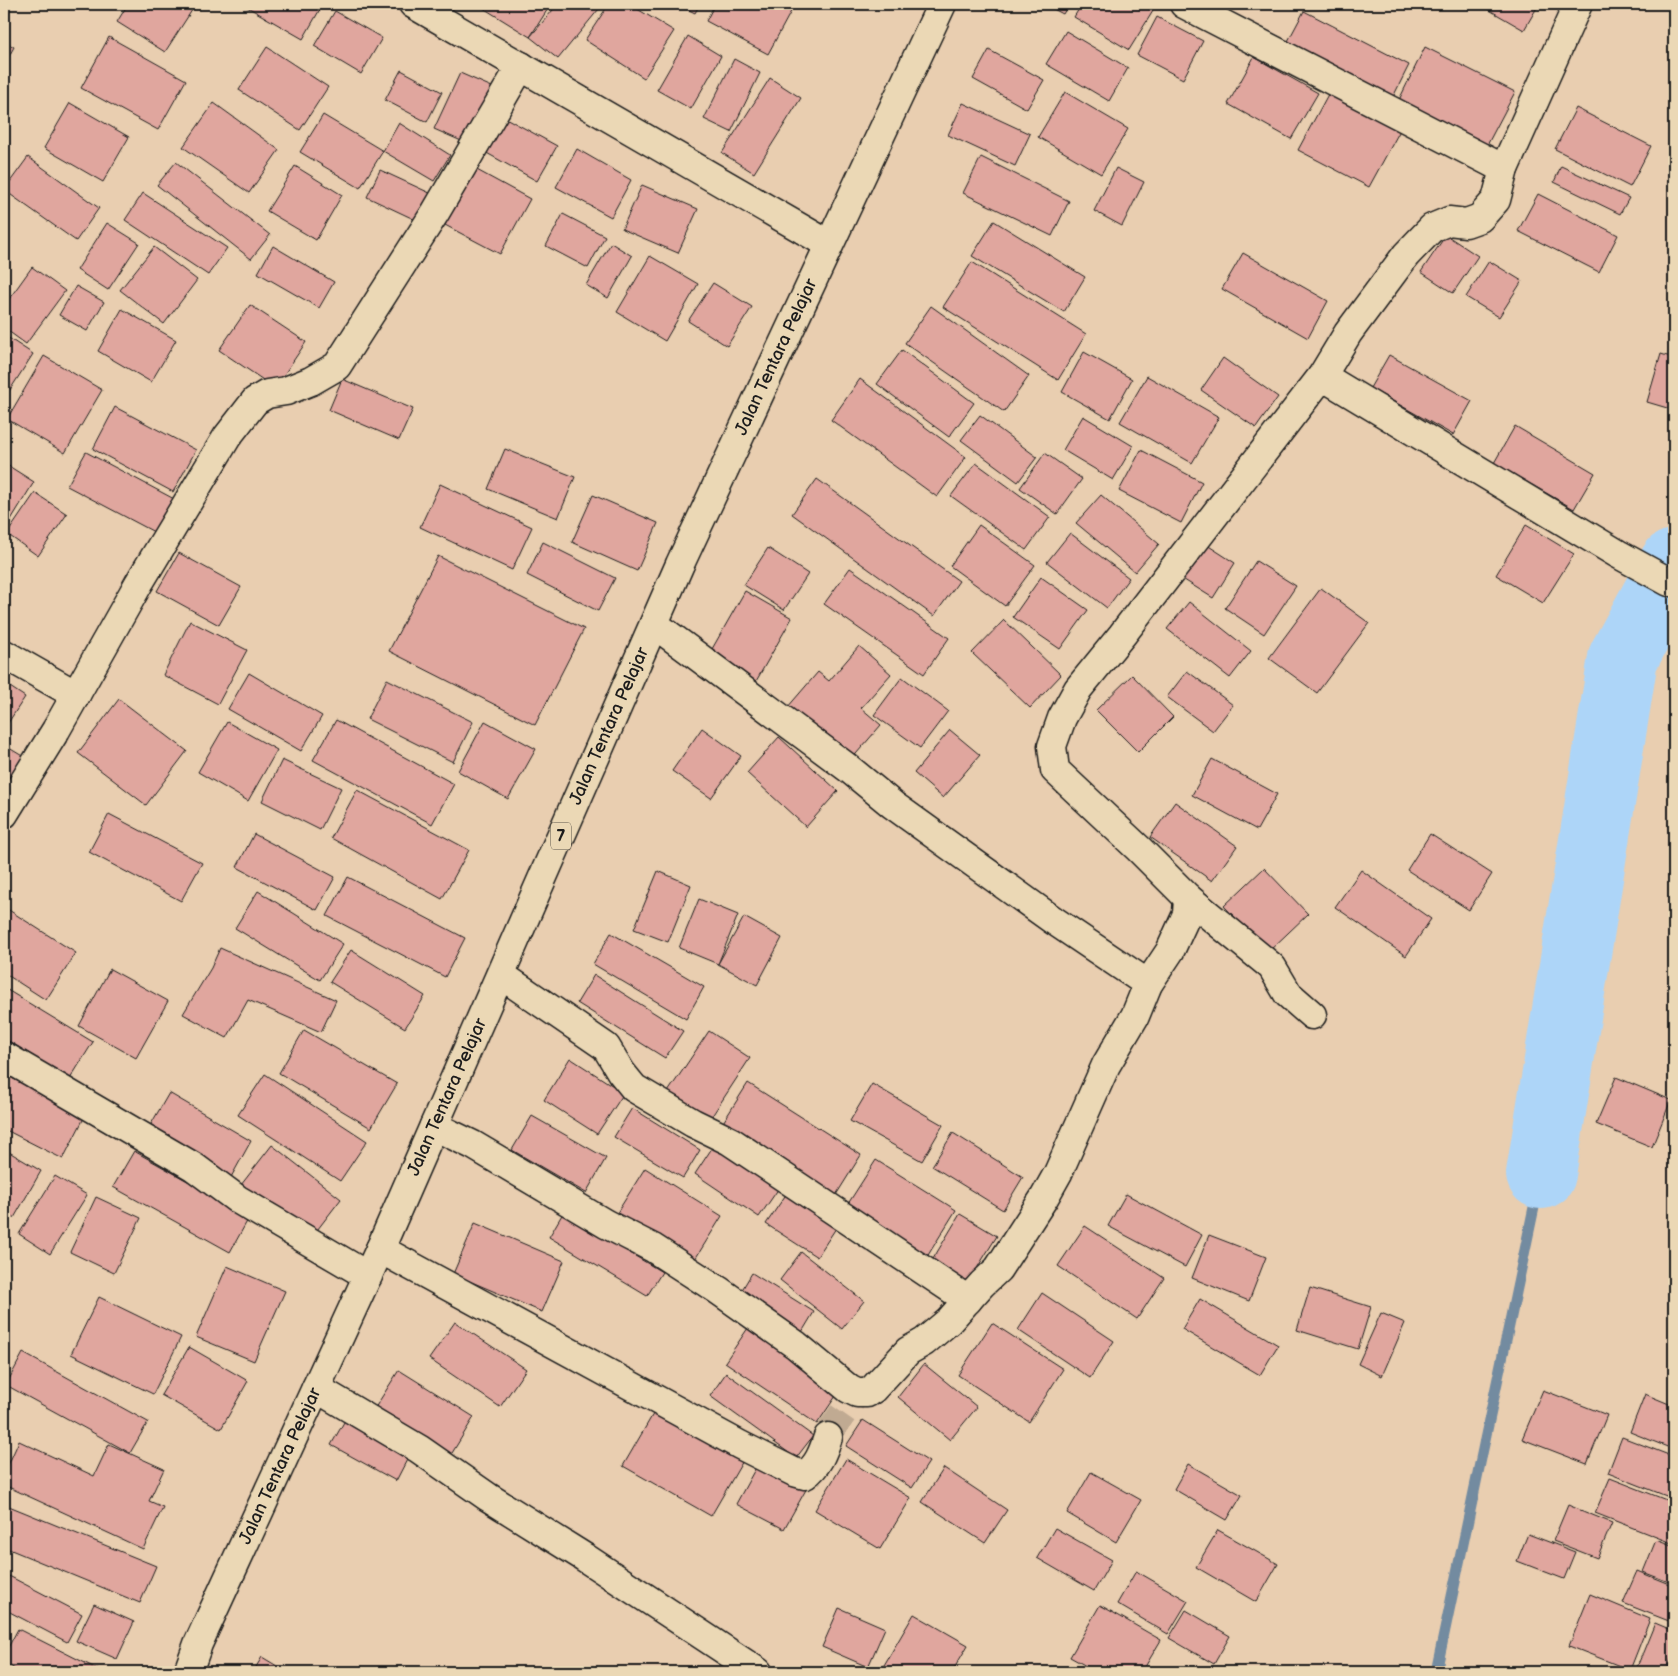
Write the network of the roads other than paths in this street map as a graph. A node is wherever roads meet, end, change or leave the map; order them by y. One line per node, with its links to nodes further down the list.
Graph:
1 (413, 4): 5 (main road)
2 (942, 4): 7 (main road, Jalan Tentara Pelajar / 7)
3 (1184, 4): 6 (main road)
4 (1578, 4): 6 (main road)
5 (521, 66): 7 (main road); 12 (main road)
6 (1504, 168): 8 (main road)
7 (828, 244): 10 (main road, Jalan Tentara Pelajar / 7)
8 (1322, 376): 9 (main road); 14 (main road)
9 (1668, 580)
10 (654, 624): 15 (main road, Jalan Tentara Pelajar / 7); 16 (main road)
11 (4, 654): 12 (main road)
12 (76, 695): 13 (main road)
13 (4, 814)
14 (1188, 898): 16 (main road); 17 (main road)
15 (500, 974): 19 (main road, Jalan Tentara Pelajar / 7); 22 (main road)
16 (1148, 984): 22 (main road)
17 (1312, 1015)
18 (4, 1056): 21 (main road)
19 (434, 1126): 20 (main road, Jalan Tentara Pelajar / 7); 22 (main road)
20 (380, 1249): 21 (main road, Jalan Tentara Pelajar / 7); 24 (main road)
21 (368, 1276): 23 (main road, Jalan Tentara Pelajar / 7)
22 (968, 1300)
23 (316, 1388): 25 (main road, Jalan Tentara Pelajar / 7); 26 (main road)
24 (828, 1438)
25 (188, 1672)
26 (758, 1672)

